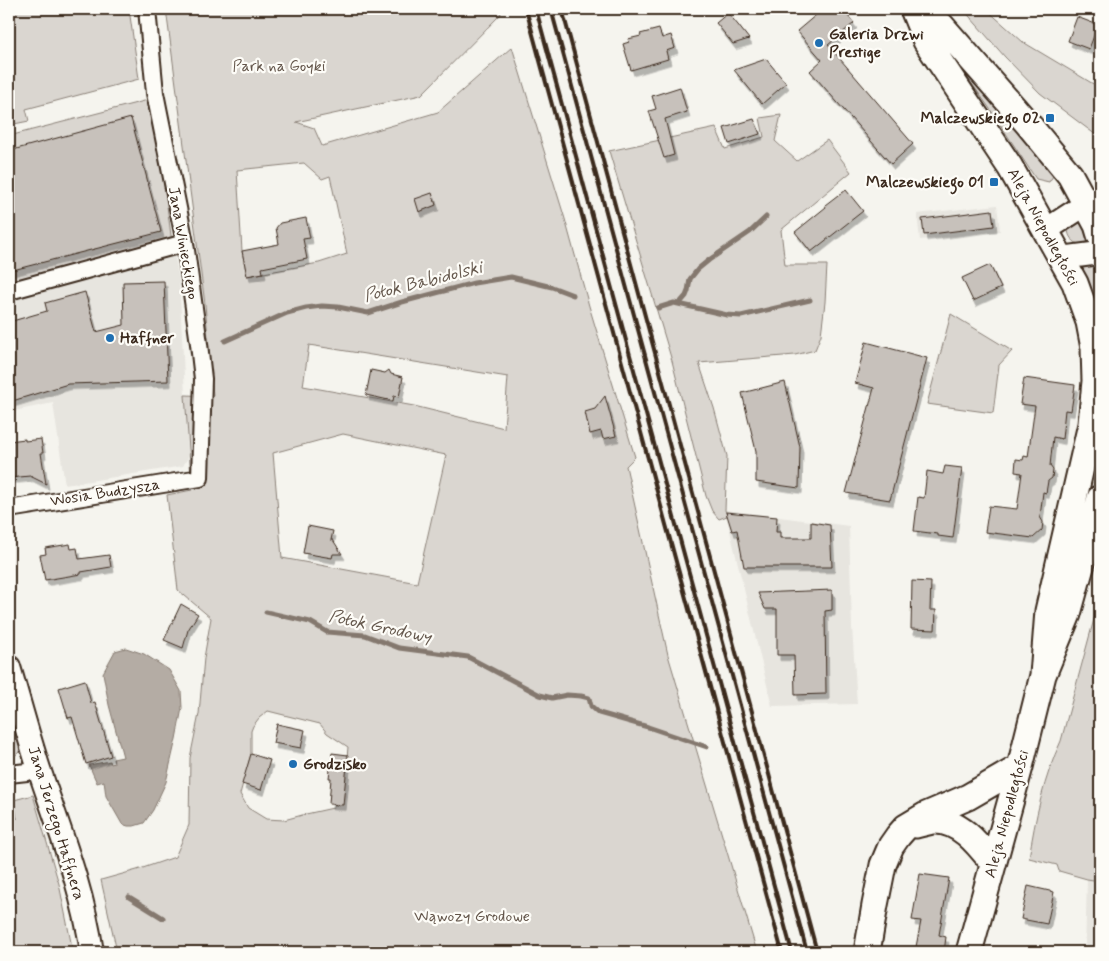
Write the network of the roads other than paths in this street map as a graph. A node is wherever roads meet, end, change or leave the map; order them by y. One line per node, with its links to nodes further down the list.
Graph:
1 (147, 9): 7 (street, Jana Winieckiego)
2 (913, 9): 5 (main road, Aleja Niepodległości)
3 (921, 9): 4 (main road)
4 (1093, 201): 5 (street); 6 (main road)
5 (1046, 230): 9 (main road, Aleja Niepodległości)
6 (1100, 235)
7 (185, 243): 10 (street); 11 (street, Jana Winieckiego)
8 (1100, 253): 9 (street)
9 (1061, 258): 15 (main road, Aleja Niepodległości)
10 (9, 291)
11 (200, 478): 13 (street, Wosia Budzysza)
12 (1100, 498): 15 (main road, Aleja Niepodległości)
13 (9, 509)
14 (9, 666): 17 (street, Jana Jerzego Haffnera)
15 (1043, 675): 16 (main road, Aleja Niepodległości)
16 (1020, 767): 19 (main road); 20 (main road, Aleja Niepodległości)
17 (39, 768): 18 (street); 21 (street, Jana Jerzego Haffnera)
18 (9, 774)
19 (906, 827): 20 (main road); 22 (main road)
20 (994, 863): 23 (main road, Aleja Niepodległości)
21 (92, 952)
22 (867, 952)
23 (969, 952)

